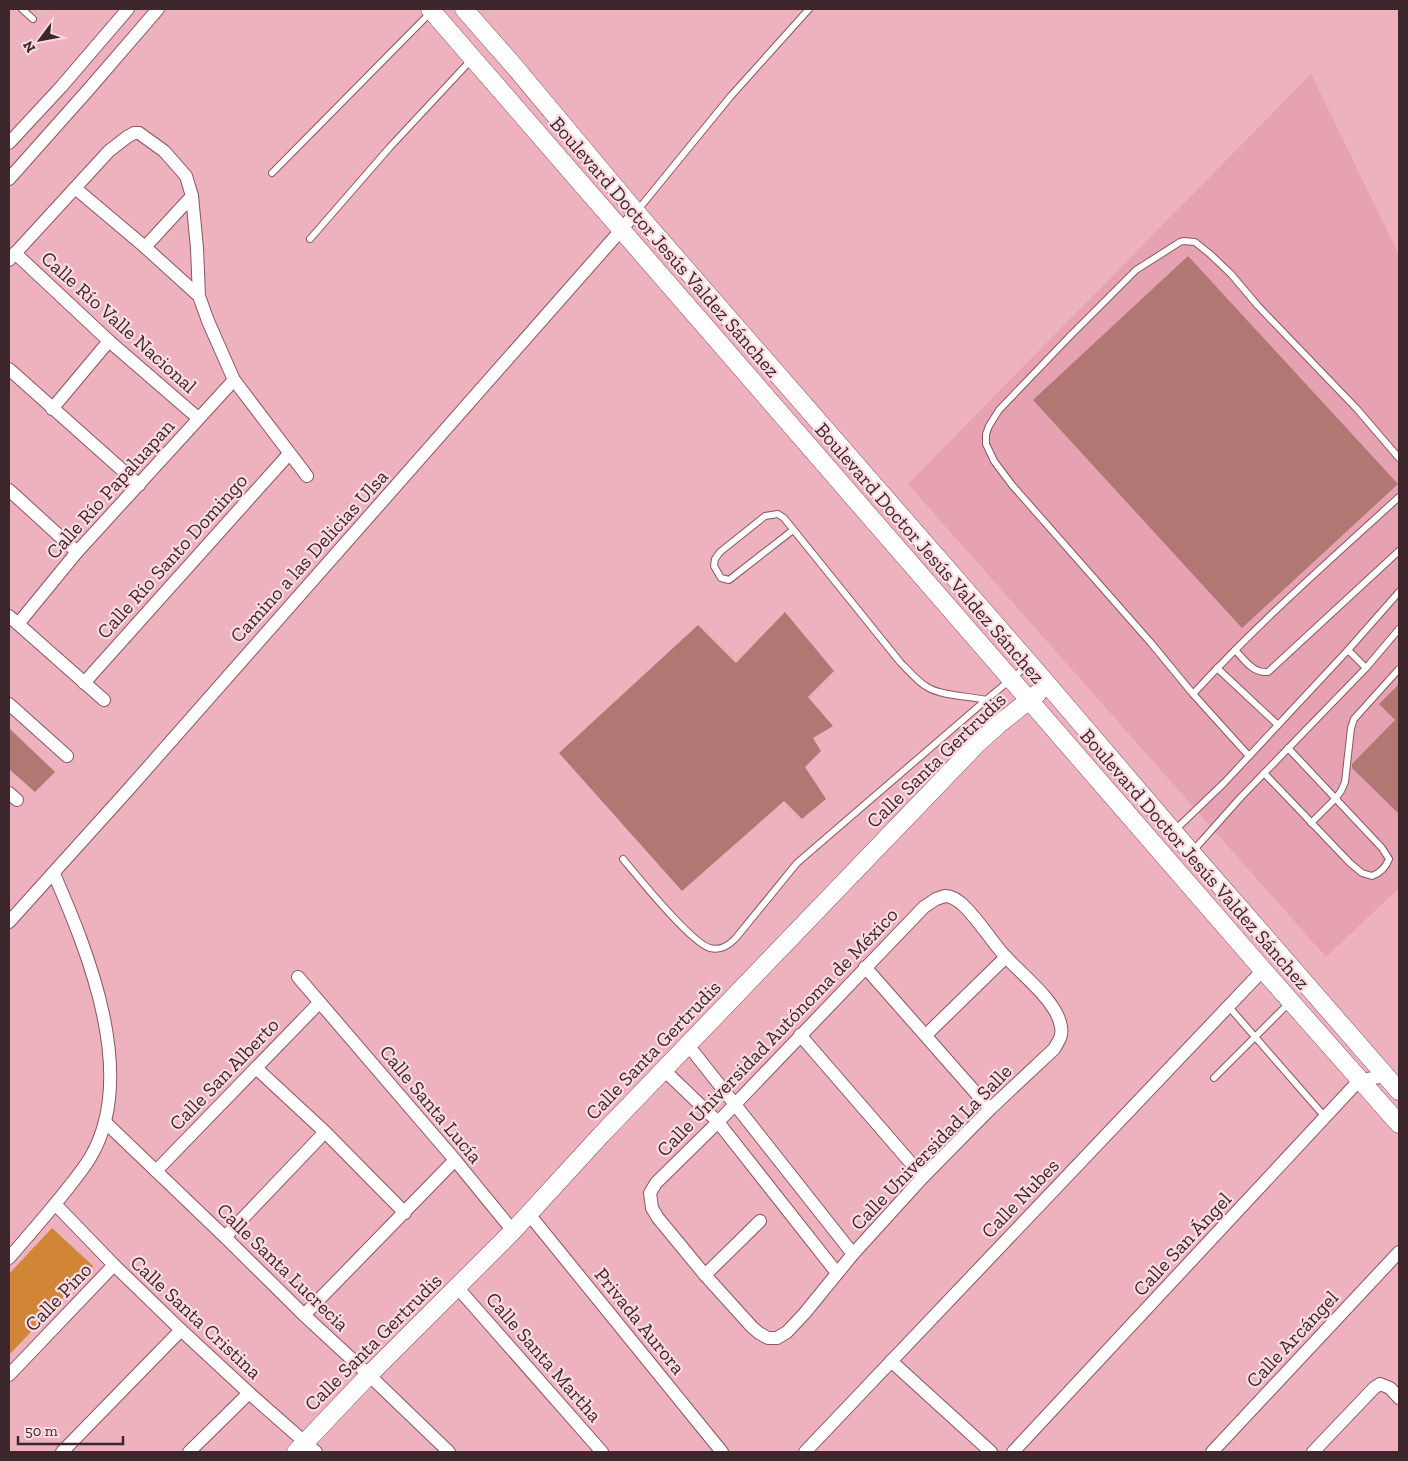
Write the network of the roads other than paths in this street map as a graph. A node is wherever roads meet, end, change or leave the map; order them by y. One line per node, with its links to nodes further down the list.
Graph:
1 (22, 9): 7 (lane)
2 (158, 9): 8 (street)
3 (808, 9): 15 (lane)
4 (431, 10): 9 (main road, Boulevard Doctor Jesús Valdez Sánchez); 11 (lane)
5 (468, 10): 15 (main road, Boulevard Doctor Jesús Valdez Sánchez)
6 (125, 13): 8 (street); 10 (street)
7 (33, 19)
8 (138, 32): 12 (street)
9 (473, 58): 16 (main road, Boulevard Doctor Jesús Valdez Sánchez); 17 (lane)
10 (9, 143)
11 (272, 173)
12 (9, 178)
13 (75, 188): 14 (street); 18 (street); 19 (street)
14 (192, 196): 18 (street); 20 (street)
15 (636, 212): 16 (street, Camino a las Delicias Ulsa); 40 (main road, Boulevard Doctor Jesús Valdez Sánchez)
16 (622, 229): 44 (main road, Boulevard Doctor Jesús Valdez Sánchez); 62 (street, Camino a las Delicias Ulsa)
17 (310, 238)
18 (145, 247): 20 (street)
19 (12, 257): 21 (street, Calle Río Valle Nacional)
20 (199, 296): 23 (street)
21 (109, 341): 24 (street); 25 (street, Calle Río Valle Nacional)
22 (9, 369): 24 (street)
23 (234, 380): 25 (street, Calle Río Papaluapan); 26 (street)
24 (52, 409): 29 (street)
25 (198, 418): 29 (street, Calle Río Papaluapan)
26 (289, 454): 28 (street); 45 (street, Calle Río Santo Domingo)
27 (1399, 458): 47 (lane)
28 (307, 476)
29 (139, 485): 34 (street, Calle Río Papaluapan)
30 (9, 490): 34 (street)
31 (1399, 497): 38 (lane)
32 (793, 530): 32 (lane); 49 (lane)
33 (1399, 551): 38 (lane)
34 (77, 552): 36 (street, Calle Río Papaluapan)
35 (1399, 592): 39 (lane)
36 (13, 620): 45 (street)
37 (1399, 629): 42 (lane)
38 (1235, 650): 41 (lane)
39 (1348, 650): 42 (lane); 52 (lane)
40 (1030, 664): 44 (lane); 46 (main road, Boulevard Doctor Jesús Valdez Sánchez)
41 (1217, 668): 47 (lane); 52 (lane)
42 (1366, 668): 53 (lane)
43 (1399, 670): 57 (lane)
44 (1012, 679): 49 (lane); 50 (main road, Boulevard Doctor Jesús Valdez Sánchez)
45 (84, 683): 48 (street)
46 (1049, 686): 50 (main road, Calle Santa Gertrudis); 59 (main road, Boulevard Doctor Jesús Valdez Sánchez)
47 (1193, 694): 55 (lane)
48 (104, 700)
49 (986, 700): 61 (lane)
50 (1029, 700): 66 (main road, Boulevard Doctor Jesús Valdez Sánchez); 74 (main road, Calle Santa Gertrudis)
51 (9, 704): 54 (street)
52 (1278, 725): 55 (lane)
53 (1288, 748): 56 (lane); 57 (lane)
54 (67, 756)
55 (1249, 756): 59 (lane)
56 (1264, 773): 58 (lane); 60 (lane)
57 (1336, 798): 58 (lane); 58 (lane)
58 (1311, 823)
59 (1173, 832): 60 (main road, Boulevard Doctor Jesús Valdez Sánchez)
60 (1191, 852): 77 (main road, Boulevard Doctor Jesús Valdez Sánchez)
61 (623, 859)
62 (54, 874): 63 (street, Camino a las Delicias Ulsa); 84 (street)
63 (9, 922)
64 (1006, 957): 65 (street, Calle Universidad Autónoma de México); 72 (street); 82 (street, Calle Universidad La Salle)
65 (865, 967): 71 (street, Calle Universidad Autónoma de México); 72 (street)
66 (1263, 970): 68 (main road, Boulevard Doctor Jesús Valdez Sánchez); 70 (street, Calle Nubes)
67 (298, 976): 69 (street, Calle Santa Lucía)
68 (1291, 1001): 73 (lane); 79 (main road, Boulevard Doctor Jesús Valdez Sánchez)
69 (319, 1003): 75 (street, Calle San Alberto); 88 (street, Calle Santa Lucía)
70 (1229, 1007): 73 (lane); 107 (street, Calle Nubes)
71 (800, 1035): 81 (street, Calle Universidad Autónoma de México); 90 (street)
72 (926, 1035): 82 (street)
73 (1255, 1037): 78 (lane); 83 (lane)
74 (688, 1045): 76 (main road, Calle Santa Gertrudis); 81 (street)
75 (256, 1068): 87 (street); 89 (street, Calle San Alberto)
76 (664, 1070): 85 (street); 94 (main road, Calle Santa Gertrudis)
77 (1386, 1076): 79 (street); 80 (main road, Boulevard Doctor Jesús Valdez Sánchez)
78 (1214, 1078)
79 (1361, 1080): 83 (street, Calle San Ángel); 86 (main road, Boulevard Doctor Jesús Valdez Sánchez)
80 (1399, 1091)
81 (735, 1105): 85 (street, Calle Universidad Autónoma de México); 99 (street)
82 (990, 1109): 90 (street, Calle Universidad La Salle)
83 (1325, 1117): 120 (street, Calle San Ángel)
84 (105, 1122): 89 (street, Calle Santa Lucrecia); 92 (street)
85 (718, 1122): 91 (street, Calle Universidad Autónoma de México); 102 (street)
86 (1399, 1124)
87 (325, 1132): 93 (street); 97 (street)
88 (455, 1160): 93 (street); 96 (street, Calle Santa Lucía)
89 (156, 1170): 97 (street, Calle Santa Lucrecia)
90 (923, 1177): 99 (street, Calle Universidad La Salle)
91 (656, 1183): 103 (street, Calle Universidad La Salle)
92 (55, 1204): 100 (street); 101 (street, Calle Santa Cristina)
93 (405, 1212): 105 (street)
94 (528, 1213): 96 (main road, Calle Santa Gertrudis); 117 (street, Privada Aurora)
95 (760, 1221): 103 (street)
96 (513, 1230): 104 (main road, Calle Santa Gertrudis)
97 (225, 1237): 105 (street, Calle Santa Lucrecia)
98 (1399, 1252): 121 (street, Calle Arcángel)
99 (853, 1254): 102 (street, Calle Universidad La Salle)
100 (9, 1258)
101 (114, 1265): 106 (street, Calle Santa Cristina); 109 (street, Calle Pino)
102 (837, 1273): 103 (street, Calle Universidad La Salle)
103 (705, 1275)
104 (457, 1287): 108 (main road, Calle Santa Gertrudis); 116 (street, Calle Santa Martha)
105 (304, 1316): 108 (street, Calle Santa Lucrecia)
106 (181, 1330): 110 (street, Calle Santa Cristina); 113 (street)
107 (891, 1361): 118 (street, Calle Nubes); 119 (street)
108 (368, 1374): 112 (main road, Calle Santa Gertrudis); 115 (street, Calle Santa Lucrecia)
109 (9, 1375)
110 (249, 1393): 112 (street, Calle Santa Cristina); 114 (street)
111 (1399, 1398): 122 (street)
112 (306, 1449)
113 (62, 1452)
114 (189, 1452)
115 (449, 1452)
116 (602, 1452)
117 (722, 1452)
118 (805, 1452)
119 (992, 1452)
120 (1013, 1452)
121 (1212, 1452)
122 (1313, 1452)

